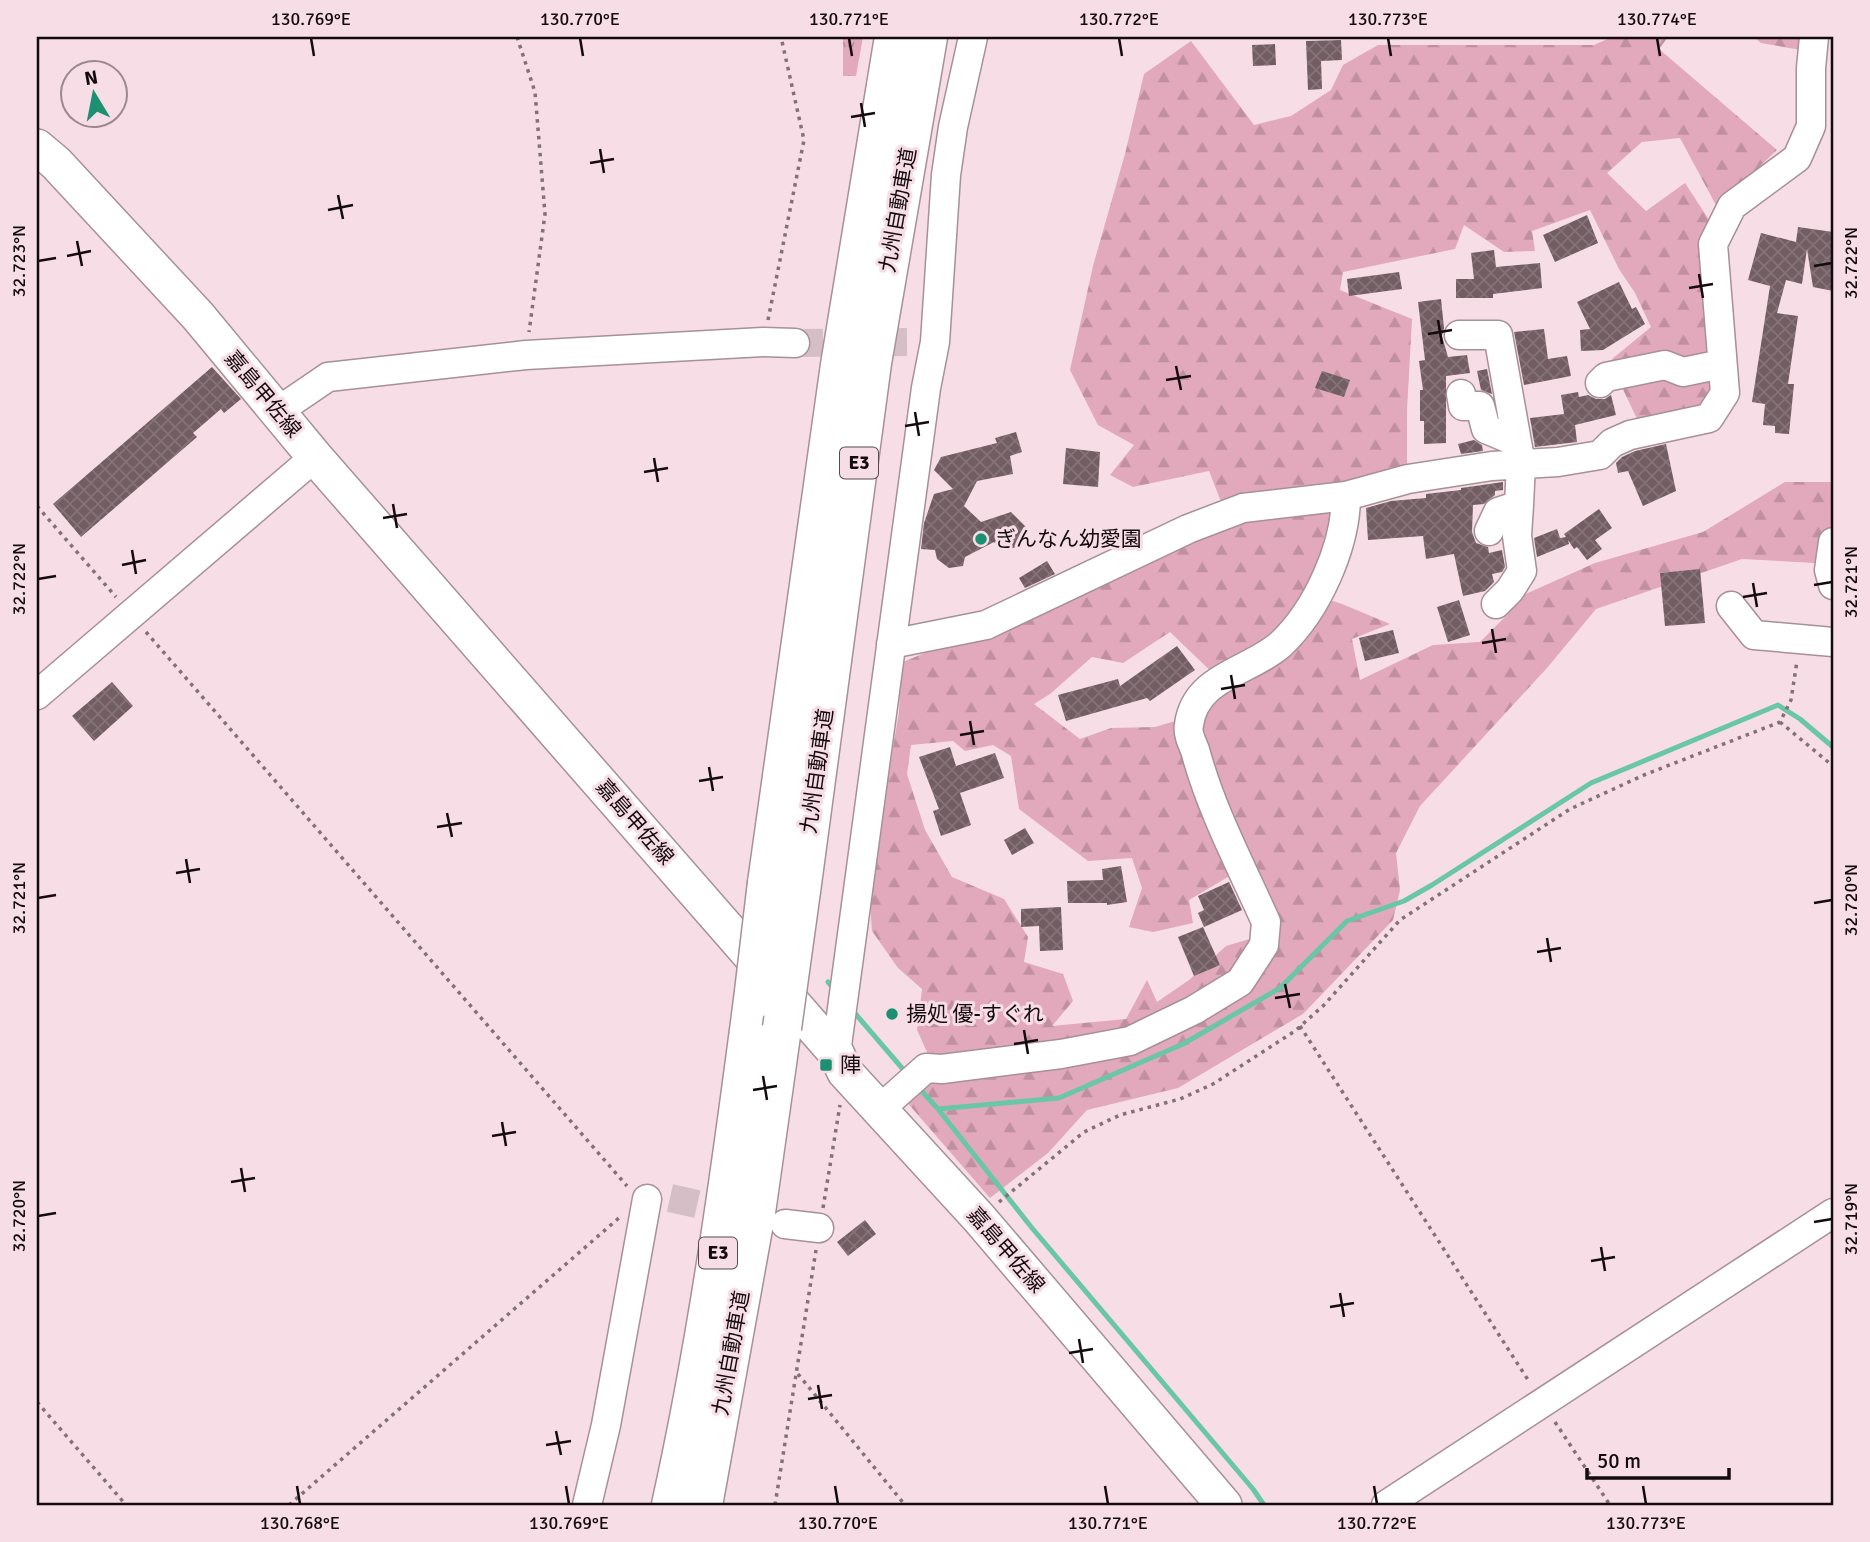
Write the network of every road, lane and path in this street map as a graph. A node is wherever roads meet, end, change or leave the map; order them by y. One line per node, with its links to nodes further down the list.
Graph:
1 (517, 37): 11 (path)
2 (781, 37): 9 (path)
3 (894, 37): 33 (highway, 九州自動車道 / E3)
4 (928, 37): 33 (highway, 九州自動車道 / E3)
5 (973, 37): 29 (street)
6 (1814, 37): 12 (street)
7 (37, 147): 15 (main road, 嘉島甲佐線)
8 (1459, 335): 16 (street)
9 (764, 342): 10 (street); 11 (street)
10 (794, 343)
11 (526, 355): 15 (street)
12 (1722, 364): 13 (street); 16 (street)
13 (1600, 383)
14 (1461, 394): 16 (street)
15 (278, 411): 17 (main road, 嘉島甲佐線)
16 (1519, 453): 18 (street); 19 (street)
17 (315, 457): 26 (street); 35 (main road, 嘉島甲佐線)
18 (1346, 496): 29 (street); 36 (street)
19 (1519, 505): 21 (street); 24 (street)
20 (37, 506): 26 (path)
21 (1489, 531)
22 (1833, 542): 23 (street)
23 (1833, 585)
24 (1496, 604)
25 (1731, 606): 27 (street)
26 (131, 614): 30 (street); 37 (path)
27 (1800, 638): 28 (street); 31 (path)
28 (1833, 642)
29 (891, 644): 35 (street)
30 (37, 695)
31 (1780, 722): 32 (path); 34 (path)
32 (1833, 766)
33 (784, 887): 48 (highway, 九州自動車道 / E3, bridge); 49 (highway, 九州自動車道 / E3, bridge)
34 (1300, 1026): 38 (path); 44 (path)
35 (841, 1062): 36 (main road, 嘉島甲佐線); 41 (path)
36 (887, 1102): 52 (main road, 嘉島甲佐線)
37 (647, 1199): 46 (path); 47 (street)
38 (992, 1207)
39 (1833, 1213): 44 (street)
40 (785, 1224): 41 (street)
41 (819, 1228): 42 (path)
42 (798, 1374): 50 (path); 51 (path)
43 (37, 1402): 45 (path)
44 (1542, 1402): 53 (street); 54 (path)
45 (127, 1505)
46 (289, 1505)
47 (587, 1505)
48 (671, 1505)
49 (703, 1505)
50 (775, 1505)
51 (905, 1505)
52 (1224, 1505)
53 (1386, 1505)
54 (1610, 1505)

